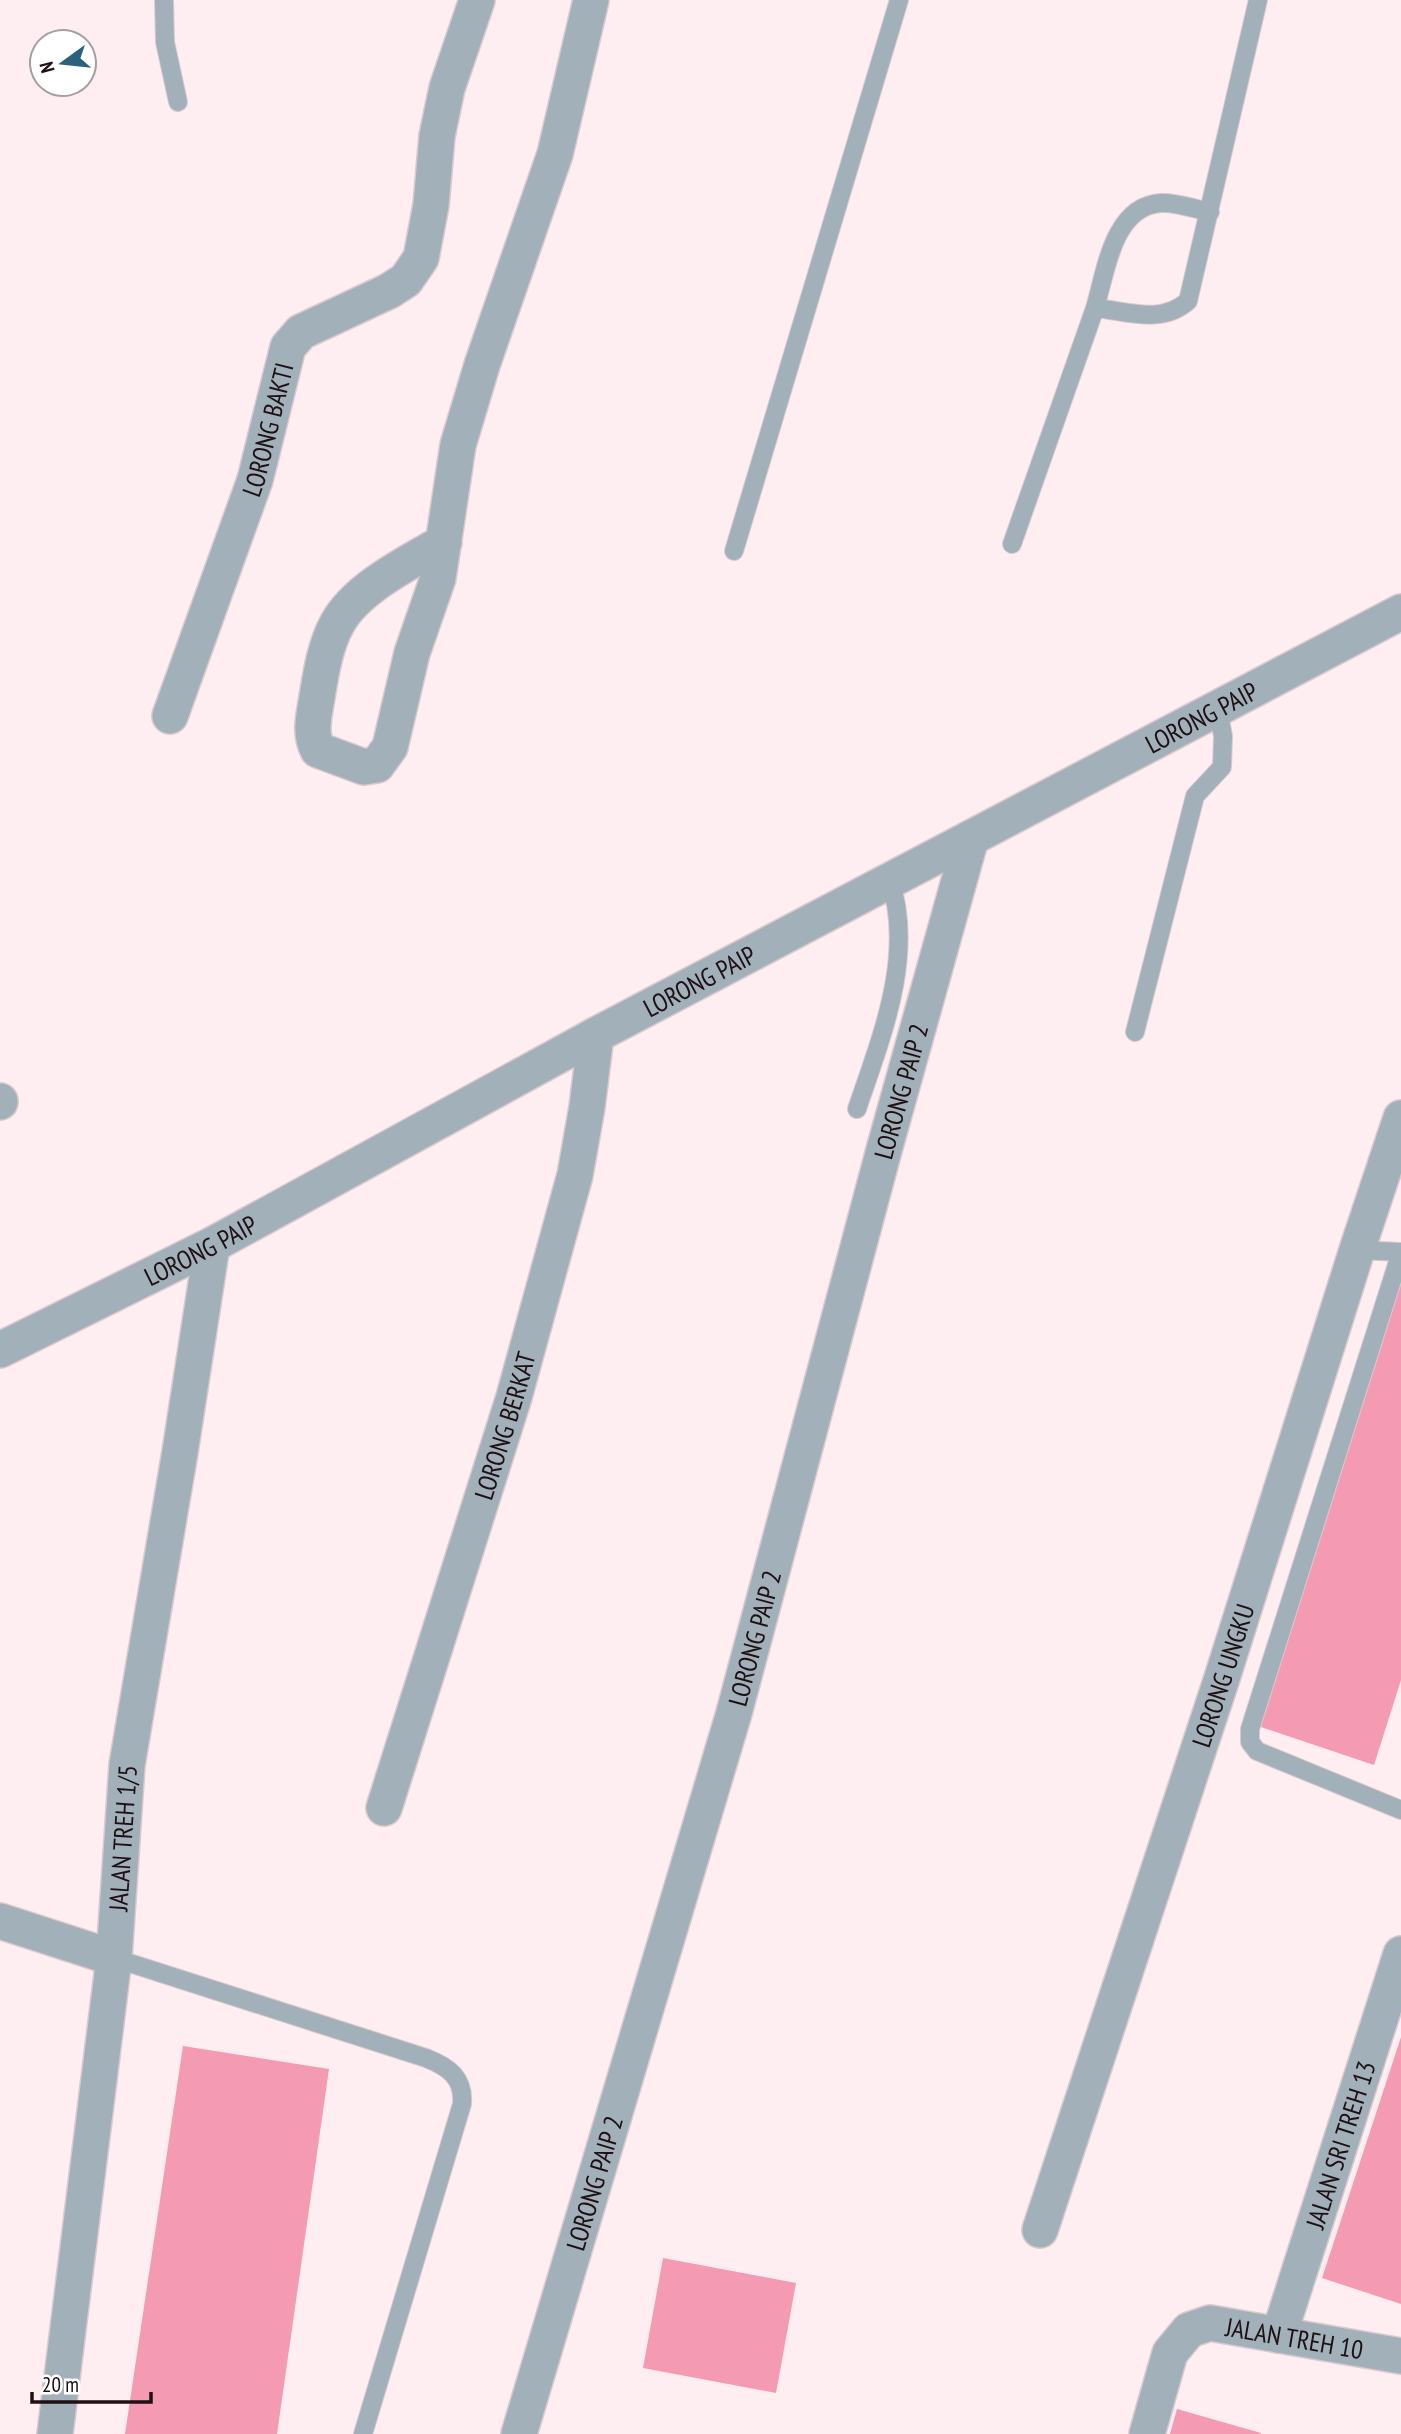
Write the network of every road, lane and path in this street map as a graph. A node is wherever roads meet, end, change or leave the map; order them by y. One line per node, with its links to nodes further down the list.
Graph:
1 (164, 0): 6 (lane)
2 (477, 0): 14 (street, LORONG BAKTI)
3 (591, 0): 9 (street)
4 (899, 0): 11 (lane)
5 (1258, 0): 7 (lane)
6 (178, 102)
7 (1210, 212): 8 (lane); 8 (lane)
8 (1095, 308): 10 (lane)
9 (444, 542): 9 (street)
10 (1012, 544)
11 (734, 551)
12 (1401, 612): 13 (street, LORONG PAIP)
13 (1218, 709): 15 (street, LORONG PAIP); 17 (lane)
14 (170, 716)
15 (971, 838): 16 (street, LORONG PAIP); 35 (street, LORONG PAIP 2)
16 (890, 880): 18 (street, LORONG PAIP); 19 (lane)
17 (1135, 1032)
18 (596, 1035): 21 (street, LORONG PAIP); 25 (street, LORONG BERKAT)
19 (857, 1109)
20 (1401, 1118): 22 (street, LORONG UNGKU)
21 (212, 1245): 24 (street, LORONG PAIP); 29 (street, JALAN TREH 1/5)
22 (1357, 1250): 23 (lane); 30 (street, LORONG UNGKU)
23 (1401, 1252): 26 (lane)
24 (0, 1350)
25 (384, 1808)
26 (1401, 1810)
27 (0, 1921): 29 (street)
28 (1401, 1954): 31 (street, JALAN SRI TREH 13)
29 (114, 1958): 33 (street, JALAN TREH 1/5); 34 (lane)
30 (1040, 2230)
31 (1279, 2335): 32 (street, JALAN TREH 10); 36 (street, JALAN TREH 10)
32 (1401, 2356)
33 (55, 2434)
34 (363, 2434)
35 (519, 2434)
36 (1147, 2434)

